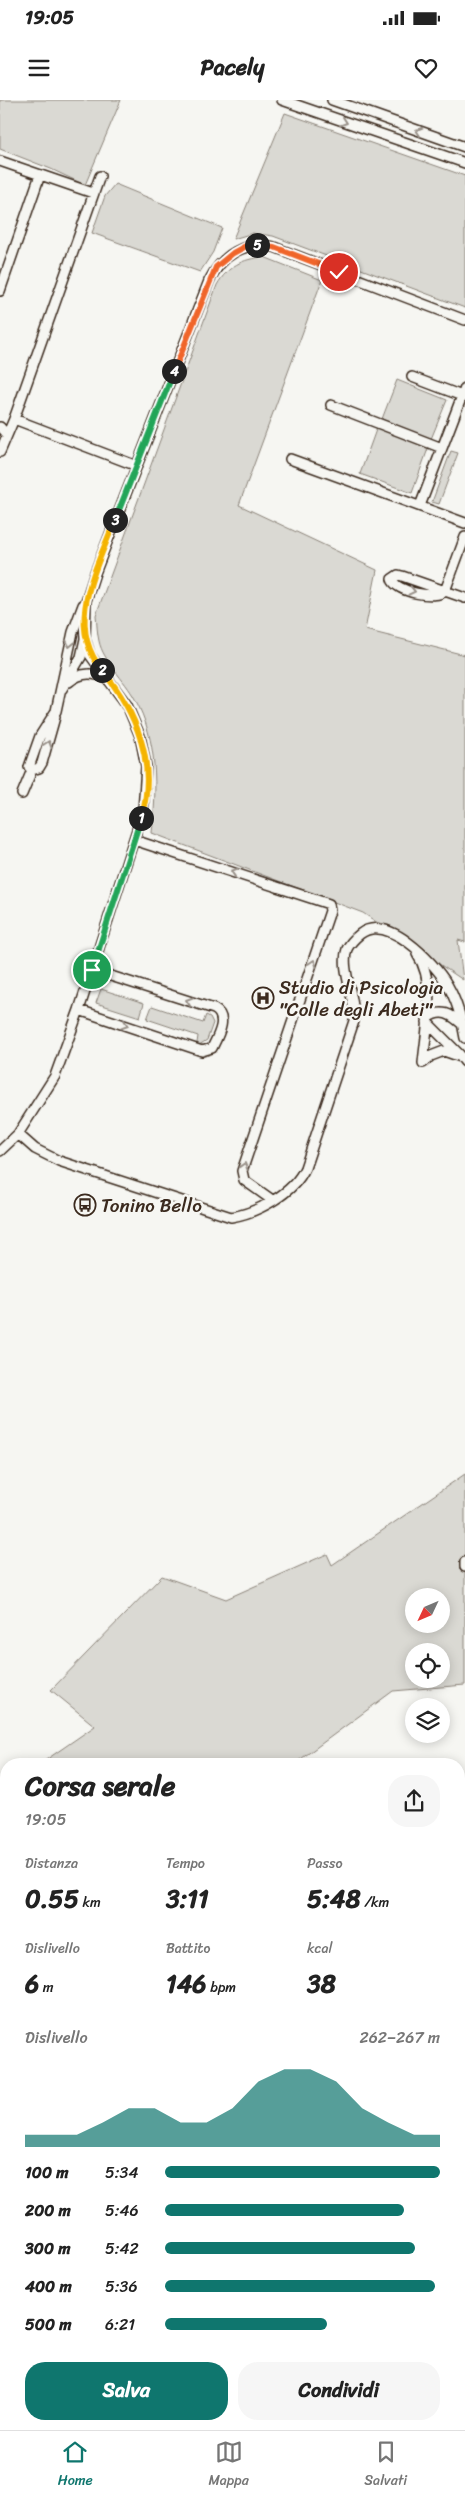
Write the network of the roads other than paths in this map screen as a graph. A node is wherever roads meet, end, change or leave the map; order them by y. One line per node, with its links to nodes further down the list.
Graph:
1 (282, 100): 5 (street, one-way to 5)
2 (332, 100): 3 (street, one-way to 2)
3 (465, 147)
4 (0, 161): 6 (street)
5 (465, 163)
6 (40, 175): 8 (street); 9 (street)
7 (100, 176): 8 (street)
8 (93, 193): 14 (street)
9 (0, 291)
10 (465, 320): 20 (street)
11 (412, 377): 12 (street)
12 (463, 392): 17 (street)
13 (330, 405): 17 (street)
14 (14, 419): 16 (street); 20 (street)
15 (0, 427): 16 (street)
16 (7, 435): 18 (street)
17 (442, 448): 21 (street)
18 (0, 452)
19 (290, 458): 21 (street)
20 (137, 466): 26 (street)
21 (420, 506): 22 (street)
22 (465, 523)
23 (465, 537): 24 (street)
24 (445, 591): 24 (street, one-way to 24); 25 (street)
25 (465, 598)
26 (86, 601): 27 (street); 29 (street, one-way to 29)
27 (85, 639): 28 (street); 29 (street)
28 (111, 681): 29 (street); 31 (street)
29 (62, 690): 30 (street)
30 (22, 794)
31 (134, 840): 33 (street); 41 (street, one-way to 31)
32 (412, 947): 35 (street); 36 (street); 41 (street)
33 (92, 970): 34 (street); 34 (street, one-way to 33)
34 (79, 1010): 39 (street)
35 (427, 1020): 36 (street); 38 (street); 38 (street)
36 (463, 1025): 37 (street)
37 (465, 1038)
38 (463, 1060)
39 (18, 1134): 40 (street); 41 (street)
40 (0, 1151)
41 (272, 1200)
42 (465, 1562): 43 (street)
43 (465, 1567)

